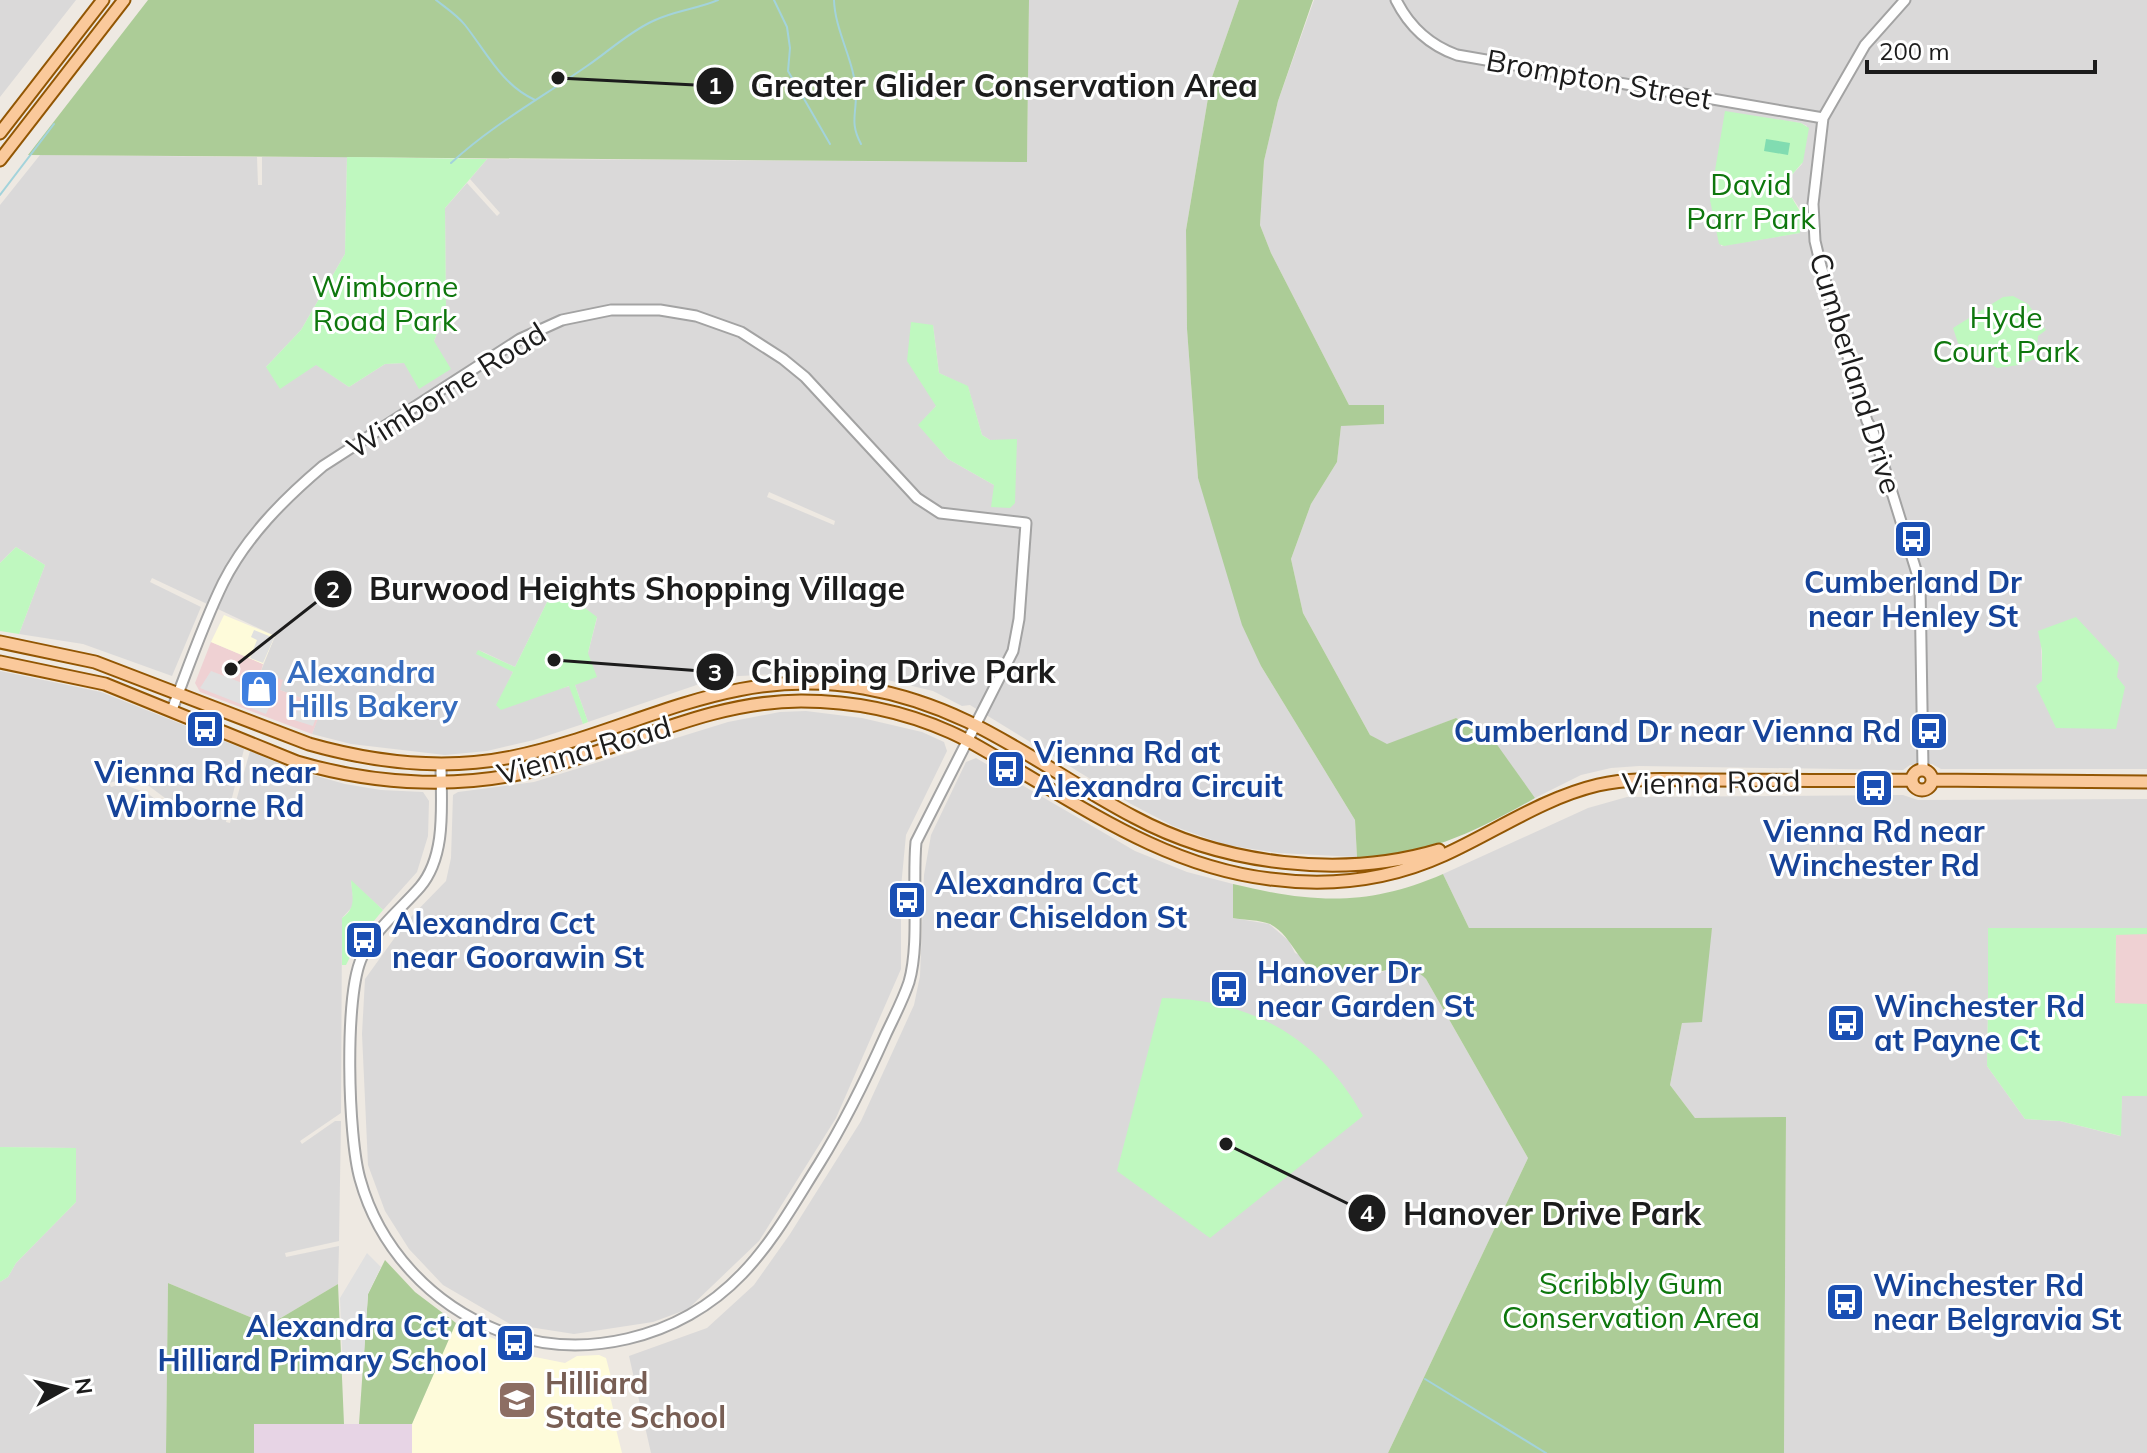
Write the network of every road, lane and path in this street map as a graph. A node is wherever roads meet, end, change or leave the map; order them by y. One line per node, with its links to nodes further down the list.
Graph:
1 (103, 0): 6 (main road)
2 (124, 0): 7 (main road)
3 (1396, 0): 5 (street, Brompton Street)
4 (1905, 0): 5 (street, Cumberland Drive)
5 (1823, 118): 15 (street, Cumberland Drive)
6 (0, 133)
7 (0, 160)
8 (0, 642): 10 (main road, Vienna Road)
9 (0, 662): 11 (main road, Vienna Road)
10 (178, 693): 11 (street, Wimborne Road); 12 (street, Wimborne Road); 14 (main road, Vienna Road)
11 (172, 710): 19 (main road, Vienna Road)
12 (974, 723): 13 (street); 14 (main road, Vienna Road); 20 (main road, Vienna Road)
13 (966, 740): 19 (main road, Vienna Road); 19 (street); 20 (main road, Vienna Road)
14 (441, 765): 19 (street)
15 (1923, 769): 16 (main road); 17 (main road)
16 (1911, 780): 17 (main road); 20 (main road, Vienna Road)
17 (1932, 780): 18 (main road)
18 (2147, 782)
19 (441, 783)
20 (1474, 839)

